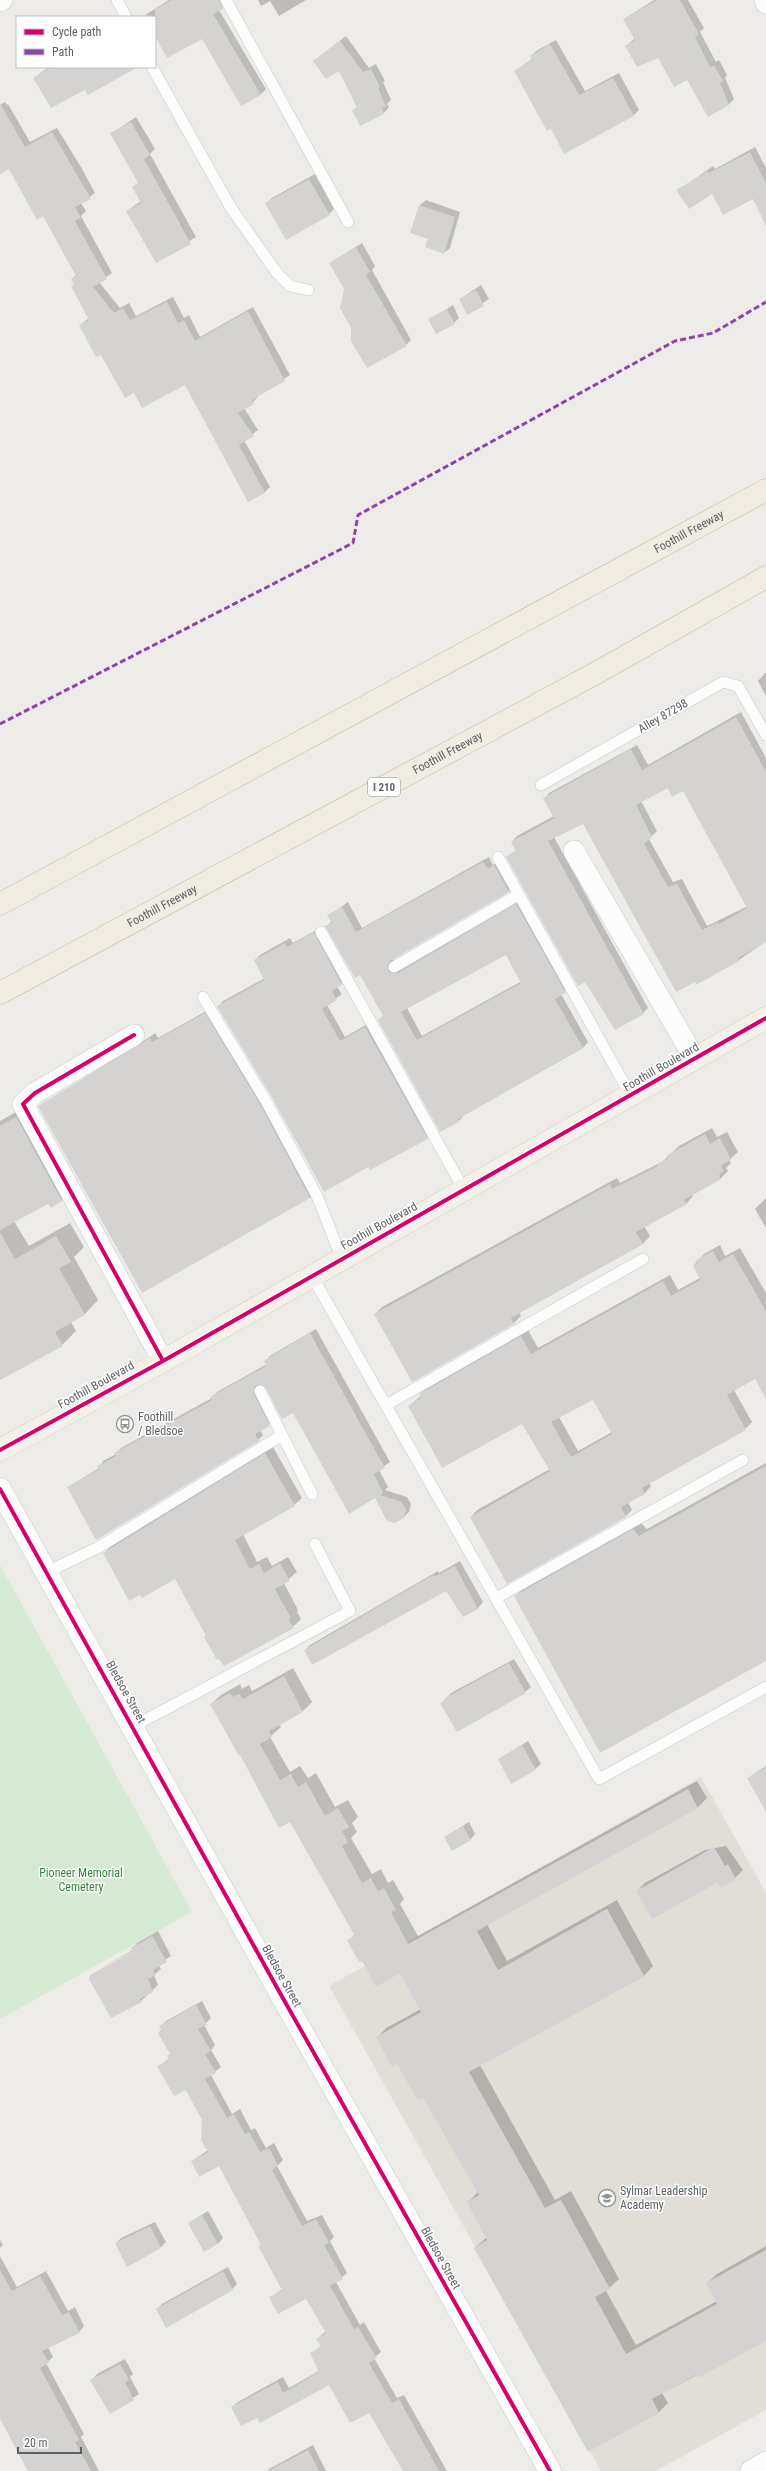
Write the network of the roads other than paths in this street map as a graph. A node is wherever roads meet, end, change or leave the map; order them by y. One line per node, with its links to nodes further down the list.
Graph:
1 (117, 0): 5 (lane)
2 (226, 0): 7 (lane)
3 (764, 0): 4 (street)
4 (766, 3)
5 (125, 16)
6 (153, 68): 8 (lane)
7 (348, 222)
8 (308, 290)
9 (766, 490): 16 (highway, Foothill Freeway)
10 (766, 577): 19 (highway, Foothill Freeway / I 210)
11 (766, 735): 12 (lane, Alley 87298)
12 (541, 785)
13 (574, 852): 23 (street)
14 (498, 857): 15 (lane)
15 (518, 895): 18 (lane); 24 (lane)
16 (0, 904)
17 (321, 932): 25 (lane)
18 (394, 966)
19 (0, 993)
20 (203, 997): 26 (lane)
21 (766, 1018): 23 (main road, Foothill Boulevard)
22 (134, 1035): 29 (street)
23 (695, 1059): 24 (main road, Foothill Boulevard)
24 (631, 1096): 25 (main road, Foothill Boulevard)
25 (464, 1190): 26 (main road, Foothill Boulevard)
26 (342, 1259): 28 (main road, Foothill Boulevard)
27 (643, 1259): 31 (lane)
28 (312, 1276): 29 (main road, Foothill Boulevard); 31 (lane)
29 (163, 1361): 33 (main road, Foothill Boulevard)
30 (260, 1391): 32 (lane)
31 (386, 1405): 39 (lane)
32 (282, 1435): 36 (lane); 38 (lane)
33 (0, 1450)
34 (743, 1460): 39 (lane)
35 (0, 1489): 38 (street, Bledsoe Street)
36 (312, 1494)
37 (316, 1544): 41 (lane)
38 (47, 1572): 41 (street, Bledsoe Street)
39 (496, 1598): 40 (lane)
40 (766, 1687)
41 (134, 1726): 43 (street, Bledsoe Street)
42 (766, 2462): 44 (street)
43 (550, 2471)
44 (751, 2471)

